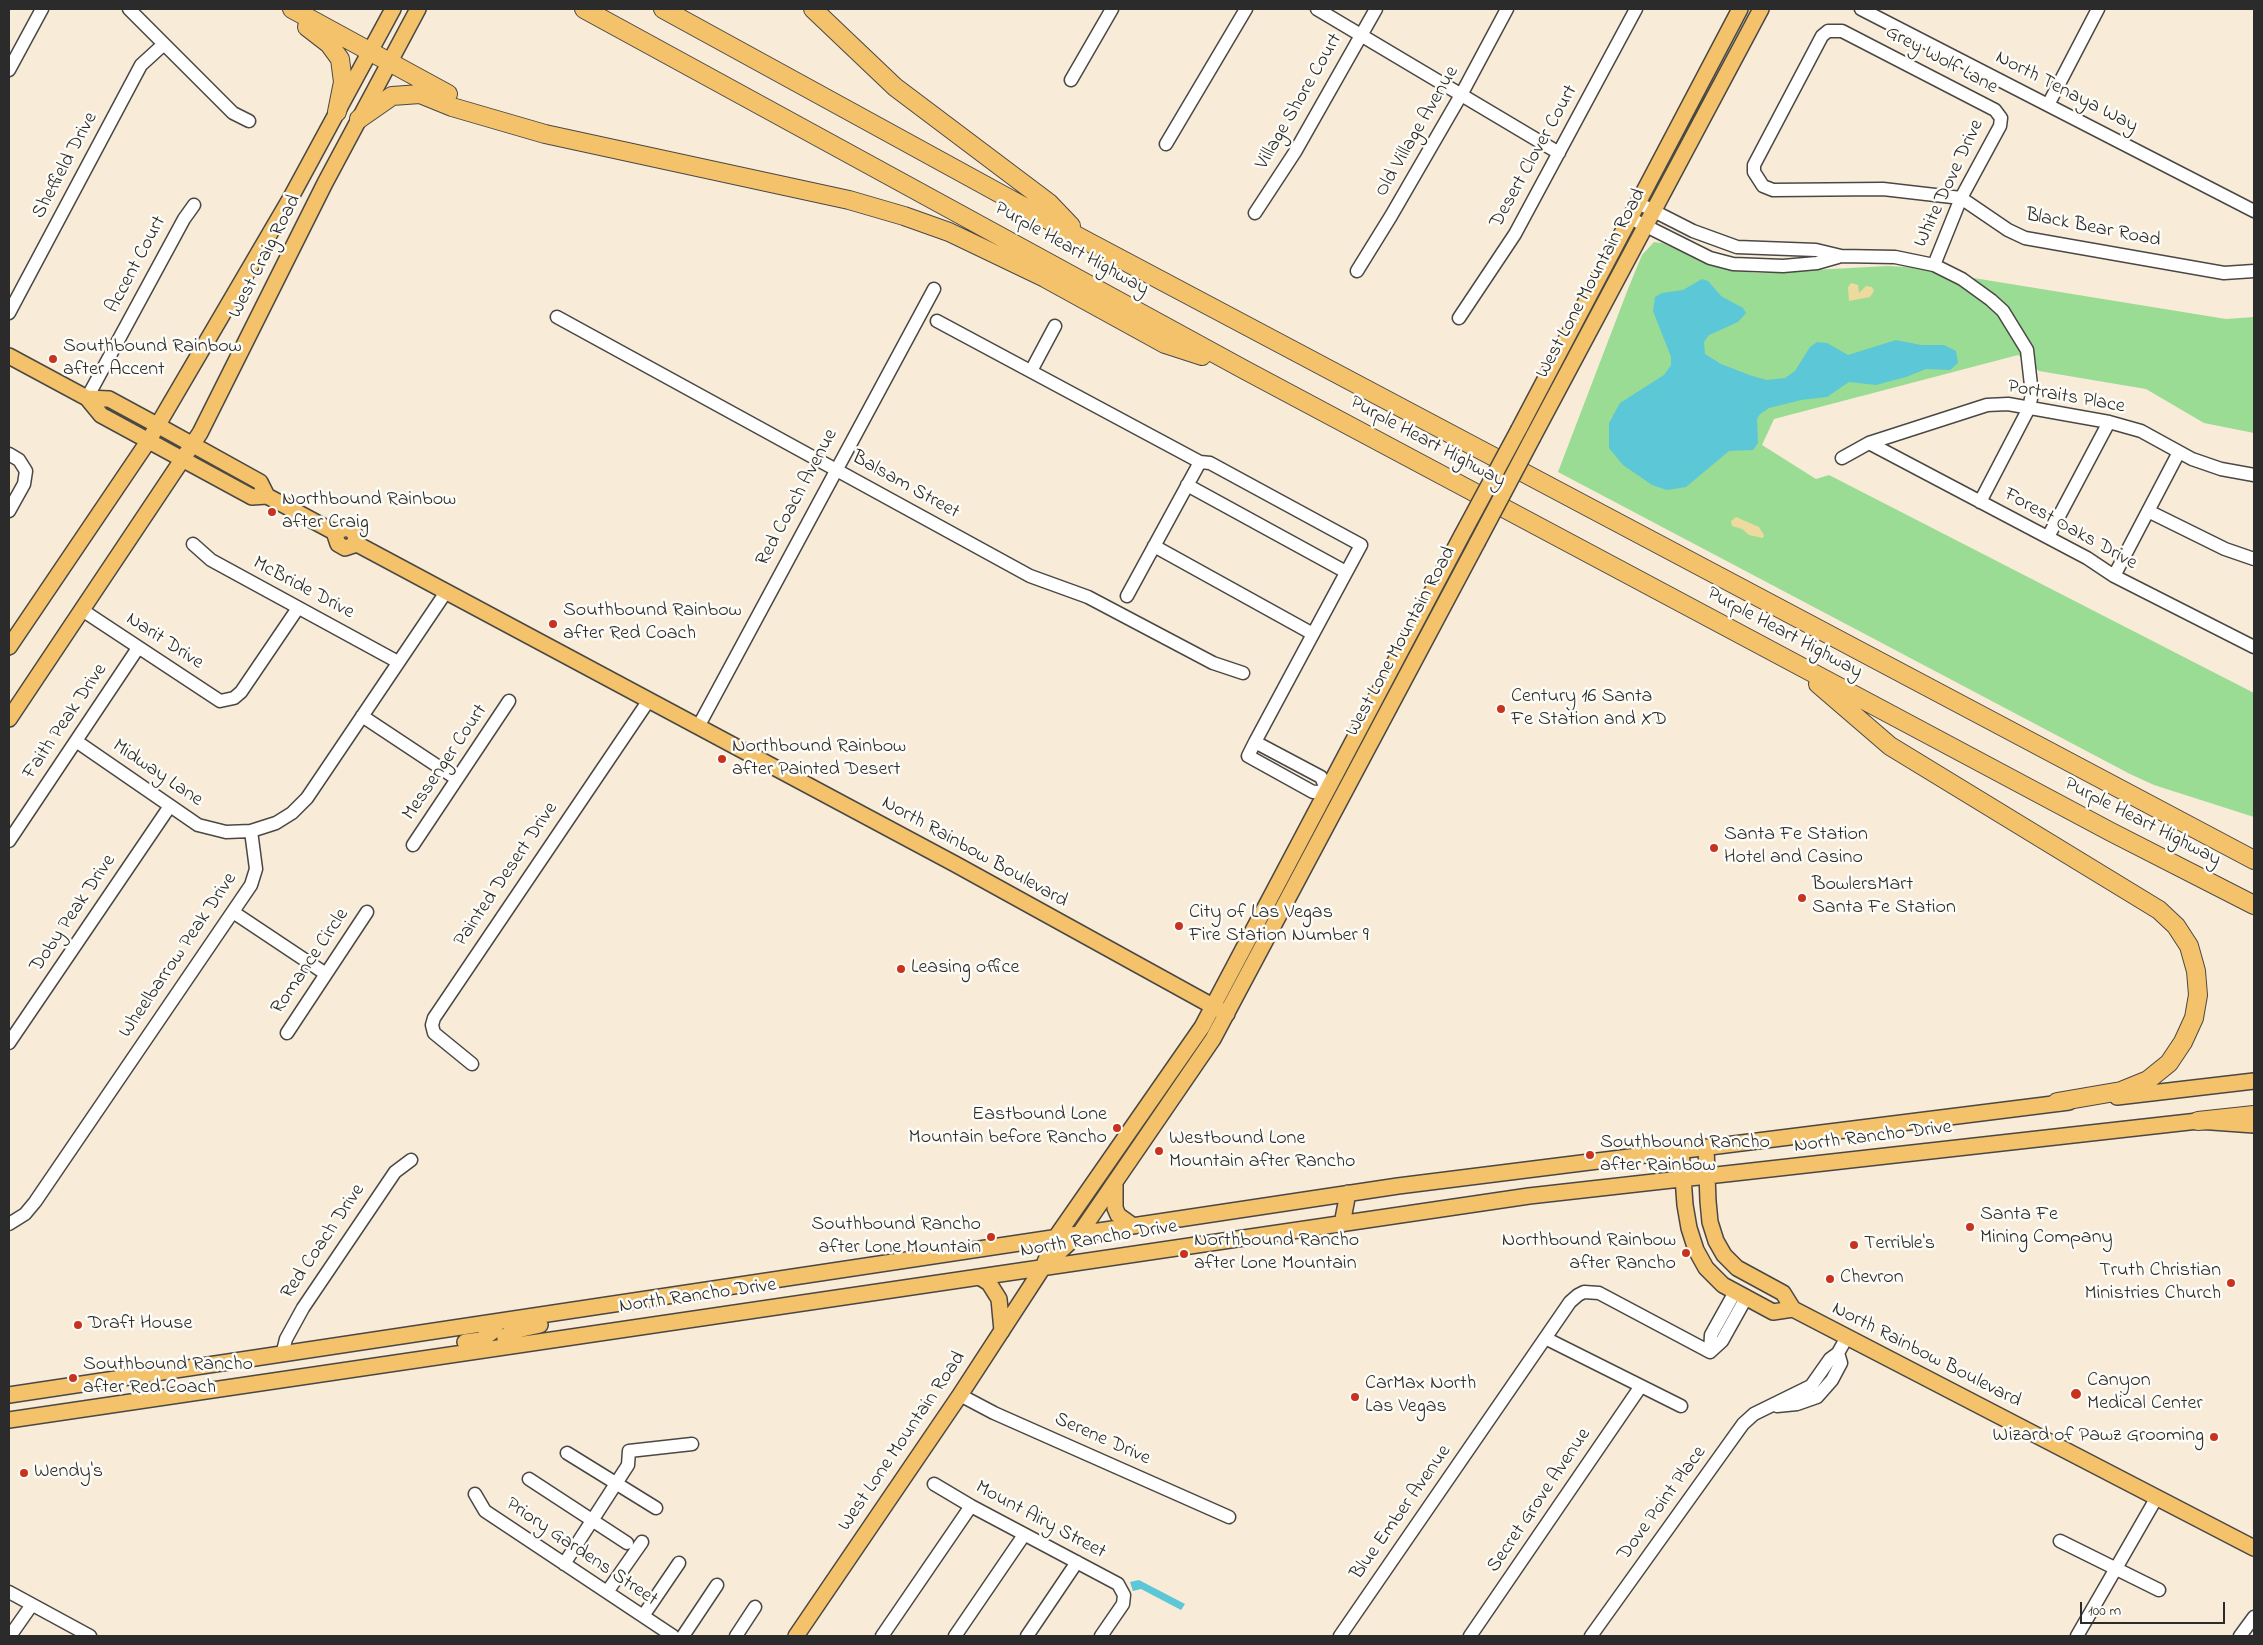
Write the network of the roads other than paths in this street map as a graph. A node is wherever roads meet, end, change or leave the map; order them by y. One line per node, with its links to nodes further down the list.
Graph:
1 (42, 9): 24 (street)
2 (129, 9): 21 (street)
3 (283, 9): 28 (highway)
4 (292, 9): 22 (highway)
5 (393, 9): 22 (main road, West Craig Road)
6 (418, 9): 23 (main road, West Craig Road)
7 (584, 9): 56 (highway, Purple Heart Highway)
8 (663, 9): 44 (highway, Purple Heart Highway)
9 (813, 9): 44 (highway)
10 (1112, 9): 25 (street)
11 (1246, 9): 33 (street)
12 (1317, 9): 20 (street)
13 (1376, 9): 20 (street, Village Shore Court)
14 (1507, 9): 26 (street, Old Village Avenue)
15 (1636, 9): 34 (street, Desert Clover Court)
16 (1740, 9): 37 (main road, West Lone Mountain Road)
17 (1761, 9): 39 (main road, West Lone Mountain Road)
18 (1861, 9): 27 (street, North Tenaya Way)
19 (2098, 9): 27 (street)
20 (1361, 35): 26 (street); 41 (street, Village Shore Court)
21 (164, 44): 32 (street); 50 (street, Sheffield Drive)
22 (370, 51): 23 (highway); 28 (main road, West Craig Road)
23 (389, 62): 29 (highway); 31 (main road, West Craig Road)
24 (9, 70)
25 (1071, 80)
26 (1461, 95): 34 (street); 47 (street, Old Village Avenue)
27 (2048, 105): 40 (street, North Tenaya Way)
28 (337, 112): 61 (main road, West Craig Road)
29 (488, 116): 31 (highway); 56 (highway)
30 (2000, 118): 35 (street, Grey Wolf Lane); 36 (street, White Dove Drive)
31 (358, 119): 64 (main road, West Craig Road)
32 (249, 121)
33 (1166, 144)
34 (1559, 153): 52 (street, Desert Clover Court)
35 (1758, 181): 36 (street, Black Bear Road)
36 (1961, 198): 46 (street, White Dove Drive); 48 (street, Black Bear Road)
37 (1638, 203): 39 (street); 42 (main road, West Lone Mountain Road)
38 (194, 205): 58 (street, Accent Court)
39 (1654, 211): 43 (main road, West Lone Mountain Road); 45 (street)
40 (2254, 211)
41 (1255, 213)
42 (1630, 218): 43 (street); 102 (main road, West Lone Mountain Road, bridge)
43 (1646, 226): 45 (street); 103 (main road, West Lone Mountain Road, bridge)
44 (1082, 238): 110 (highway, Purple Heart Highway)
45 (1841, 256): 46 (street)
46 (1934, 265): 59 (street)
47 (1357, 271)
48 (2254, 271)
49 (934, 289): 70 (street, Red Coach Avenue)
50 (9, 313)
51 (557, 317): 70 (street, Balsam Street)
52 (1459, 318)
53 (937, 321): 57 (street)
54 (1055, 326): 57 (street)
55 (9, 356): 58 (main road, North Rainbow Boulevard)
56 (1243, 369): 92 (highway, Purple Heart Highway)
57 (1031, 371): 69 (street)
58 (87, 398): 61 (main road, North Rainbow Boulevard); 62 (main road, North Rainbow Boulevard)
59 (2029, 408): 60 (street, Portraits Place); 63 (street, Portraits Place); 74 (street)
60 (2108, 422): 65 (street, Portraits Place); 77 (street)
61 (157, 425): 62 (main road, West Craig Road); 64 (main road, North Rainbow Boulevard)
62 (149, 440): 68 (main road, North Rainbow Boulevard); 88 (main road, West Craig Road)
63 (1869, 443): 67 (street, Portraits Place); 74 (street, Forest Oaks Drive)
64 (193, 444): 68 (main road, West Craig Road); 73 (main road, North Rainbow Boulevard)
65 (2179, 452): 71 (street, Portraits Place); 76 (street)
66 (9, 454): 75 (street)
67 (1842, 458)
68 (184, 459): 73 (main road, North Rainbow Boulevard); 86 (main road, West Craig Road)
69 (1200, 462): 72 (street); 81 (street)
70 (835, 469): 93 (street, Balsam Street); 98 (street, Red Coach Avenue)
71 (2254, 475)
72 (1187, 485): 79 (street); 81 (street)
73 (267, 496): 83 (main road, North Rainbow Boulevard)
74 (1980, 502): 77 (street, Forest Oaks Drive)
75 (9, 511)
76 (2148, 512): 80 (street); 82 (street)
77 (2048, 537): 82 (street, Forest Oaks Drive)
78 (194, 544): 85 (street, McBride Drive)
79 (1154, 546): 84 (street); 87 (street)
80 (2254, 559)
81 (1346, 572): 87 (street)
82 (2114, 576): 89 (street, Forest Oaks Drive)
83 (446, 592): 91 (street); 94 (main road, North Rainbow Boulevard)
84 (1127, 596)
85 (298, 608): 90 (street, Narit Drive); 91 (street, McBride Drive)
86 (82, 610): 90 (street, Narit Drive); 97 (main road, West Craig Road)
87 (1313, 634): 100 (street)
88 (9, 647)
89 (2254, 647)
90 (138, 648): 99 (street, Faith Peak Drive)
91 (398, 662): 96 (street)
92 (1793, 663): 113 (highway, Purple Heart Highway); 127 (highway)
93 (1243, 673)
94 (649, 700): 98 (main road, North Rainbow Boulevard); 125 (street, Painted Desert Drive)
95 (509, 701): 101 (street, Messenger Court)
96 (362, 716): 101 (street); 107 (street)
97 (9, 719)
98 (698, 727): 121 (main road, North Rainbow Boulevard)
99 (76, 741): 104 (street, Midway Lane); 108 (street, Faith Peak Drive)
100 (1256, 742): 102 (street); 102 (street)
101 (457, 779): 109 (street, Messenger Court)
102 (1327, 791): 103 (main road); 105 (main road, West Lone Mountain Road)
103 (1342, 799): 106 (main road, West Lone Mountain Road)
104 (170, 806): 107 (street, Midway Lane); 124 (street, Doby Peak Drive)
105 (1312, 821): 106 (main road); 111 (main road, West Lone Mountain Road)
106 (1326, 829): 112 (main road, West Lone Mountain Road)
107 (251, 831): 114 (street, Wheelbarrow Peak Drive)
108 (9, 841)
109 (413, 845)
110 (2254, 860)
111 (1287, 868): 112 (main road); 116 (main road, West Lone Mountain Road)
112 (1301, 875): 117 (main road, West Lone Mountain Road)
113 (2254, 905)
114 (233, 912): 120 (street); 138 (street, Wheelbarrow Peak Drive)
115 (367, 912): 120 (street, Romance Circle)
116 (1256, 927): 117 (main road); 118 (main road, West Lone Mountain Road)
117 (1270, 935): 119 (main road, West Lone Mountain Road)
118 (1245, 948): 119 (main road); 121 (main road, West Lone Mountain Road)
119 (1259, 956): 122 (main road, West Lone Mountain Road)
120 (326, 974): 123 (street, Romance Circle)
121 (1214, 1006): 122 (main road, North Rainbow Boulevard); 142 (main road, West Lone Mountain Road)
122 (1227, 1014): 136 (main road, West Lone Mountain Road)
123 (287, 1033)
124 (9, 1043)
125 (472, 1064)
126 (2254, 1081): 127 (main road, North Rancho Drive)
127 (2057, 1102): 131 (main road, North Rancho Drive)
128 (2254, 1115): 129 (highway)
129 (2198, 1121): 130 (main road, North Rancho Drive); 134 (main road, North Rancho Drive)
130 (2254, 1125)
131 (1706, 1147): 132 (main road, North Rancho Drive); 134 (main road, North Rainbow Boulevard)
132 (1681, 1149): 135 (main road, North Rainbow Boulevard); 137 (main road, North Rancho Drive)
133 (411, 1160): 153 (street, Red Coach Drive)
134 (1707, 1177): 135 (main road, North Rancho Drive); 146 (main road, North Rainbow Boulevard)
135 (1683, 1180): 139 (main road, North Rancho Drive); 145 (main road, North Rainbow Boulevard)
136 (1115, 1182): 140 (main road); 141 (main road, West Lone Mountain Road)
137 (1348, 1193): 139 (main road); 140 (main road, North Rancho Drive)
138 (9, 1224)
139 (1342, 1224): 143 (main road, North Rancho Drive)
140 (1132, 1225): 141 (main road, North Rancho Drive)
141 (1080, 1233): 142 (main road, North Rancho Drive); 143 (main road, West Lone Mountain Road)
142 (1056, 1237): 143 (main road, West Lone Mountain Road); 147 (main road, North Rancho Drive)
143 (1042, 1268): 144 (main road, North Rancho Drive); 149 (main road, West Lone Mountain Road)
144 (981, 1278): 149 (main road); 152 (main road, North Rancho Drive)
145 (1741, 1295): 146 (main road, North Rainbow Boulevard); 151 (street, Blue Ember Avenue)
146 (1793, 1310): 150 (main road, North Rainbow Boulevard)
147 (560, 1313): 148 (main road, North Rancho Drive); 152 (main road)
148 (498, 1322): 153 (main road, North Rancho Drive); 154 (main road)
149 (1002, 1331): 157 (main road, West Lone Mountain Road)
150 (1847, 1337): 166 (main road, North Rainbow Boulevard); 200 (street, Dove Point Place)
151 (1546, 1338): 155 (street); 198 (street, Blue Ember Avenue)
152 (505, 1346): 154 (main road, North Rancho Drive)
153 (282, 1355): 156 (main road, North Rancho Drive)
154 (422, 1358): 159 (main road, North Rancho Drive)
155 (1641, 1386): 158 (street); 199 (street, Secret Grove Avenue)
156 (9, 1395)
157 (960, 1395): 169 (street, Serene Drive); 193 (main road, West Lone Mountain Road)
158 (1681, 1406)
159 (9, 1420)
160 (692, 1444): 163 (street)
161 (567, 1453): 163 (street)
162 (529, 1479): 170 (street)
163 (616, 1484): 168 (street); 170 (street)
164 (934, 1484): 167 (street, Mount Airy Street)
165 (475, 1494): 178 (street, Priory Gardens Street)
166 (2157, 1497): 175 (main road, North Rainbow Boulevard); 179 (street)
167 (970, 1506): 171 (street, Mount Airy Street); 194 (street)
168 (656, 1508)
169 (1229, 1517)
170 (592, 1522): 174 (street); 178 (street)
171 (1024, 1535): 176 (street, Mount Airy Street); 195 (street)
172 (2060, 1541): 179 (street)
173 (642, 1542): 183 (street)
174 (627, 1543)
175 (2254, 1548)
176 (1077, 1562): 196 (street); 197 (street, Mount Airy Street)
177 (679, 1563): 186 (street)
178 (564, 1564): 183 (street, Priory Gardens Street)
179 (2117, 1569): 181 (street); 201 (street)
180 (717, 1585): 191 (street)
181 (2159, 1590)
182 (9, 1592): 184 (street)
183 (607, 1592): 186 (street, Priory Gardens Street)
184 (31, 1606): 188 (street); 189 (street)
185 (755, 1607): 192 (street)
186 (643, 1616): 190 (street, Priory Gardens Street)
187 (2254, 1617): 202 (street)
188 (10, 1636)
189 (90, 1636)
190 (670, 1636)
191 (684, 1636)
192 (736, 1636)
193 (796, 1636)
194 (882, 1636)
195 (955, 1636)
196 (1027, 1636)
197 (1101, 1636)
198 (1340, 1636)
199 (1470, 1636)
200 (1591, 1636)
201 (2077, 1636)
202 (2240, 1636)

